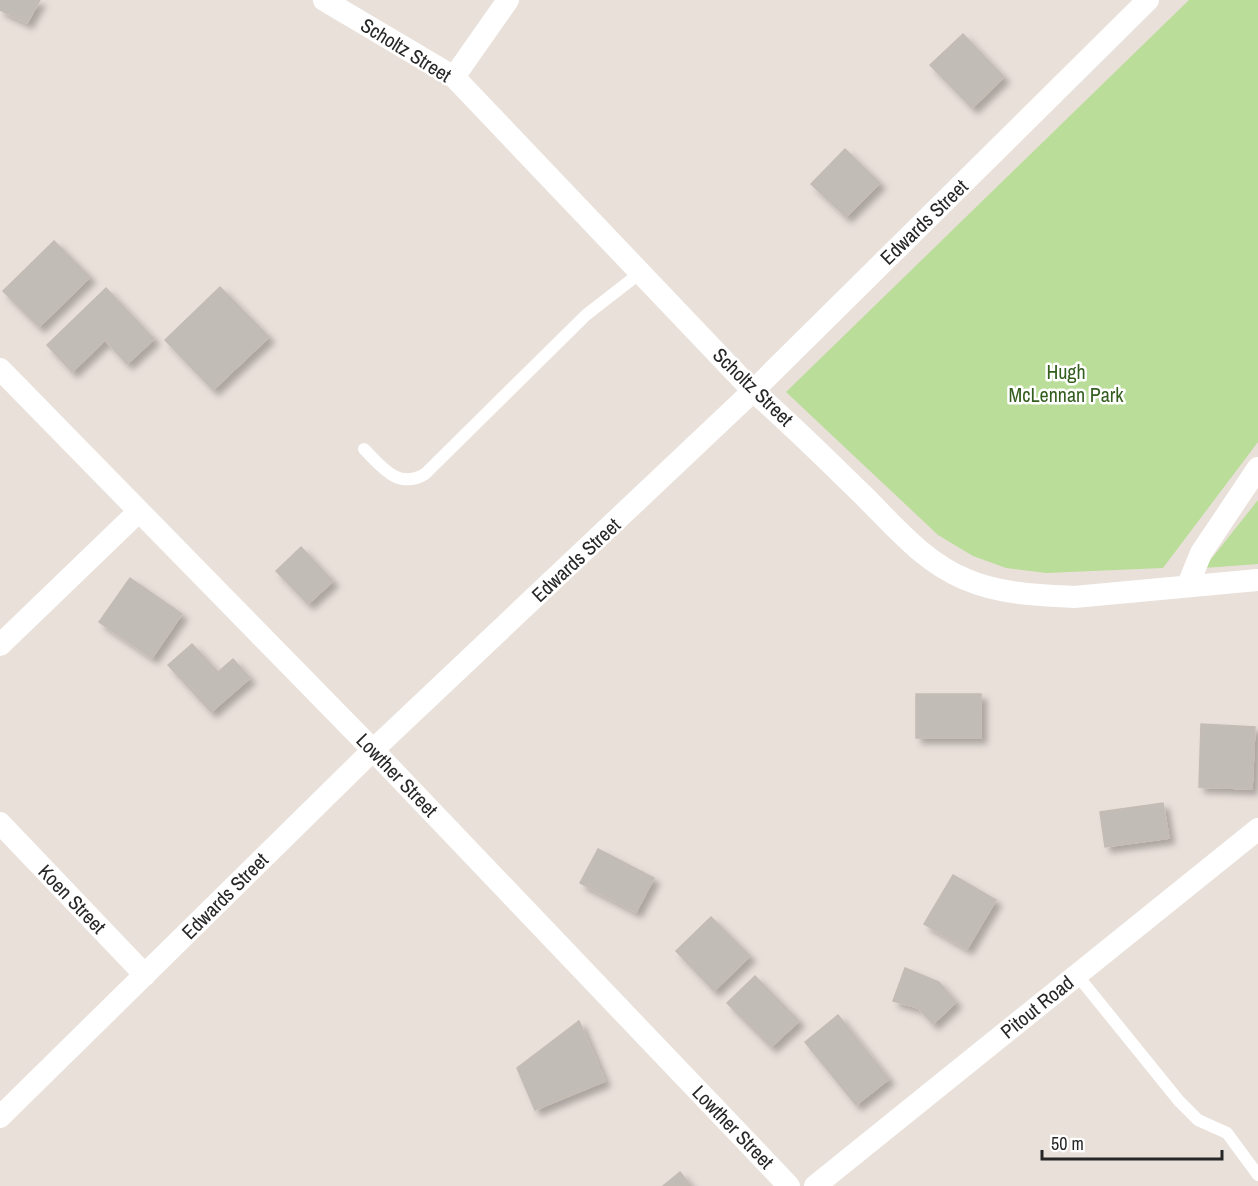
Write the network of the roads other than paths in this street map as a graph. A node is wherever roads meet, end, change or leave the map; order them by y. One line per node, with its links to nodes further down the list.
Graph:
1 (324, 0): 4 (street, Scholtz Street)
2 (508, 0): 4 (street)
3 (1148, 0): 7 (street, Edwards Street)
4 (454, 77): 5 (street, Scholtz Street)
5 (640, 273): 7 (street, Scholtz Street); 8 (lane)
6 (0, 369): 10 (street, Lowther Street)
7 (753, 391): 12 (street, Scholtz Street); 14 (street, Edwards Street)
8 (364, 449)
9 (1258, 468): 12 (street)
10 (138, 512): 13 (street); 14 (street, Lowther Street)
11 (1258, 580): 12 (street, Scholtz Street)
12 (1188, 585)
13 (0, 645)
14 (373, 750): 17 (street, Edwards Street); 21 (street, Lowther Street)
15 (0, 823): 17 (street, Koen Street)
16 (1258, 829): 18 (street, Pitout Road)
17 (145, 975): 19 (street, Edwards Street)
18 (1077, 975): 20 (lane); 22 (street, Pitout Road)
19 (0, 1117)
20 (1258, 1175)
21 (789, 1186)
22 (815, 1186)

